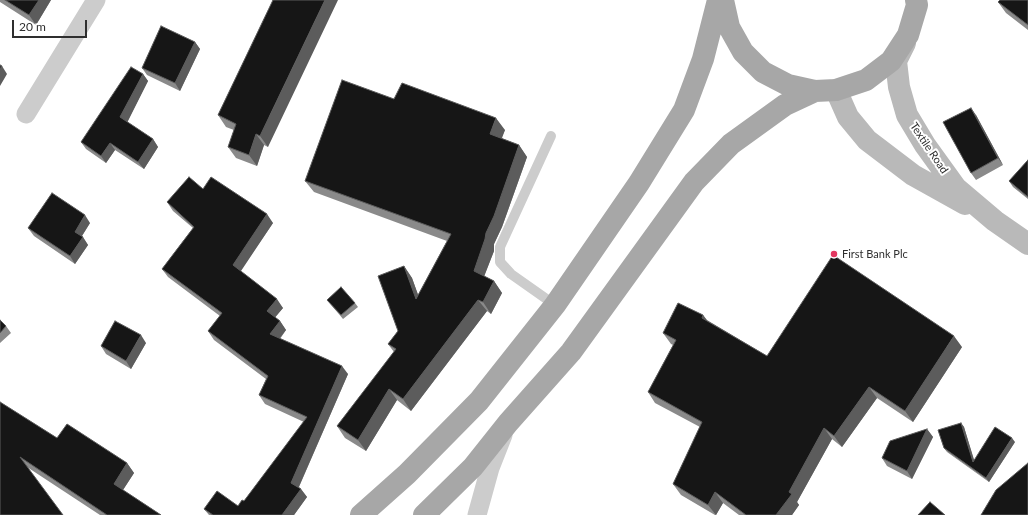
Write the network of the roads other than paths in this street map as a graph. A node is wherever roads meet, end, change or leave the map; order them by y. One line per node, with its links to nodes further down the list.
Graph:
1 (96, 0): 7 (street)
2 (718, 0): 11 (main road)
3 (723, 0): 6 (main road)
4 (916, 0): 5 (main road)
5 (908, 35): 6 (main road); 9 (street, Textile Road)
6 (826, 90): 9 (street, Textile Road); 12 (main road)
7 (26, 114)
8 (551, 136): 11 (lane)
9 (995, 221): 10 (street, Textile Road)
10 (1028, 244)
11 (555, 305): 13 (main road)
12 (508, 423): 14 (main road); 15 (street)
13 (362, 515)
14 (424, 515)
15 (477, 515)

